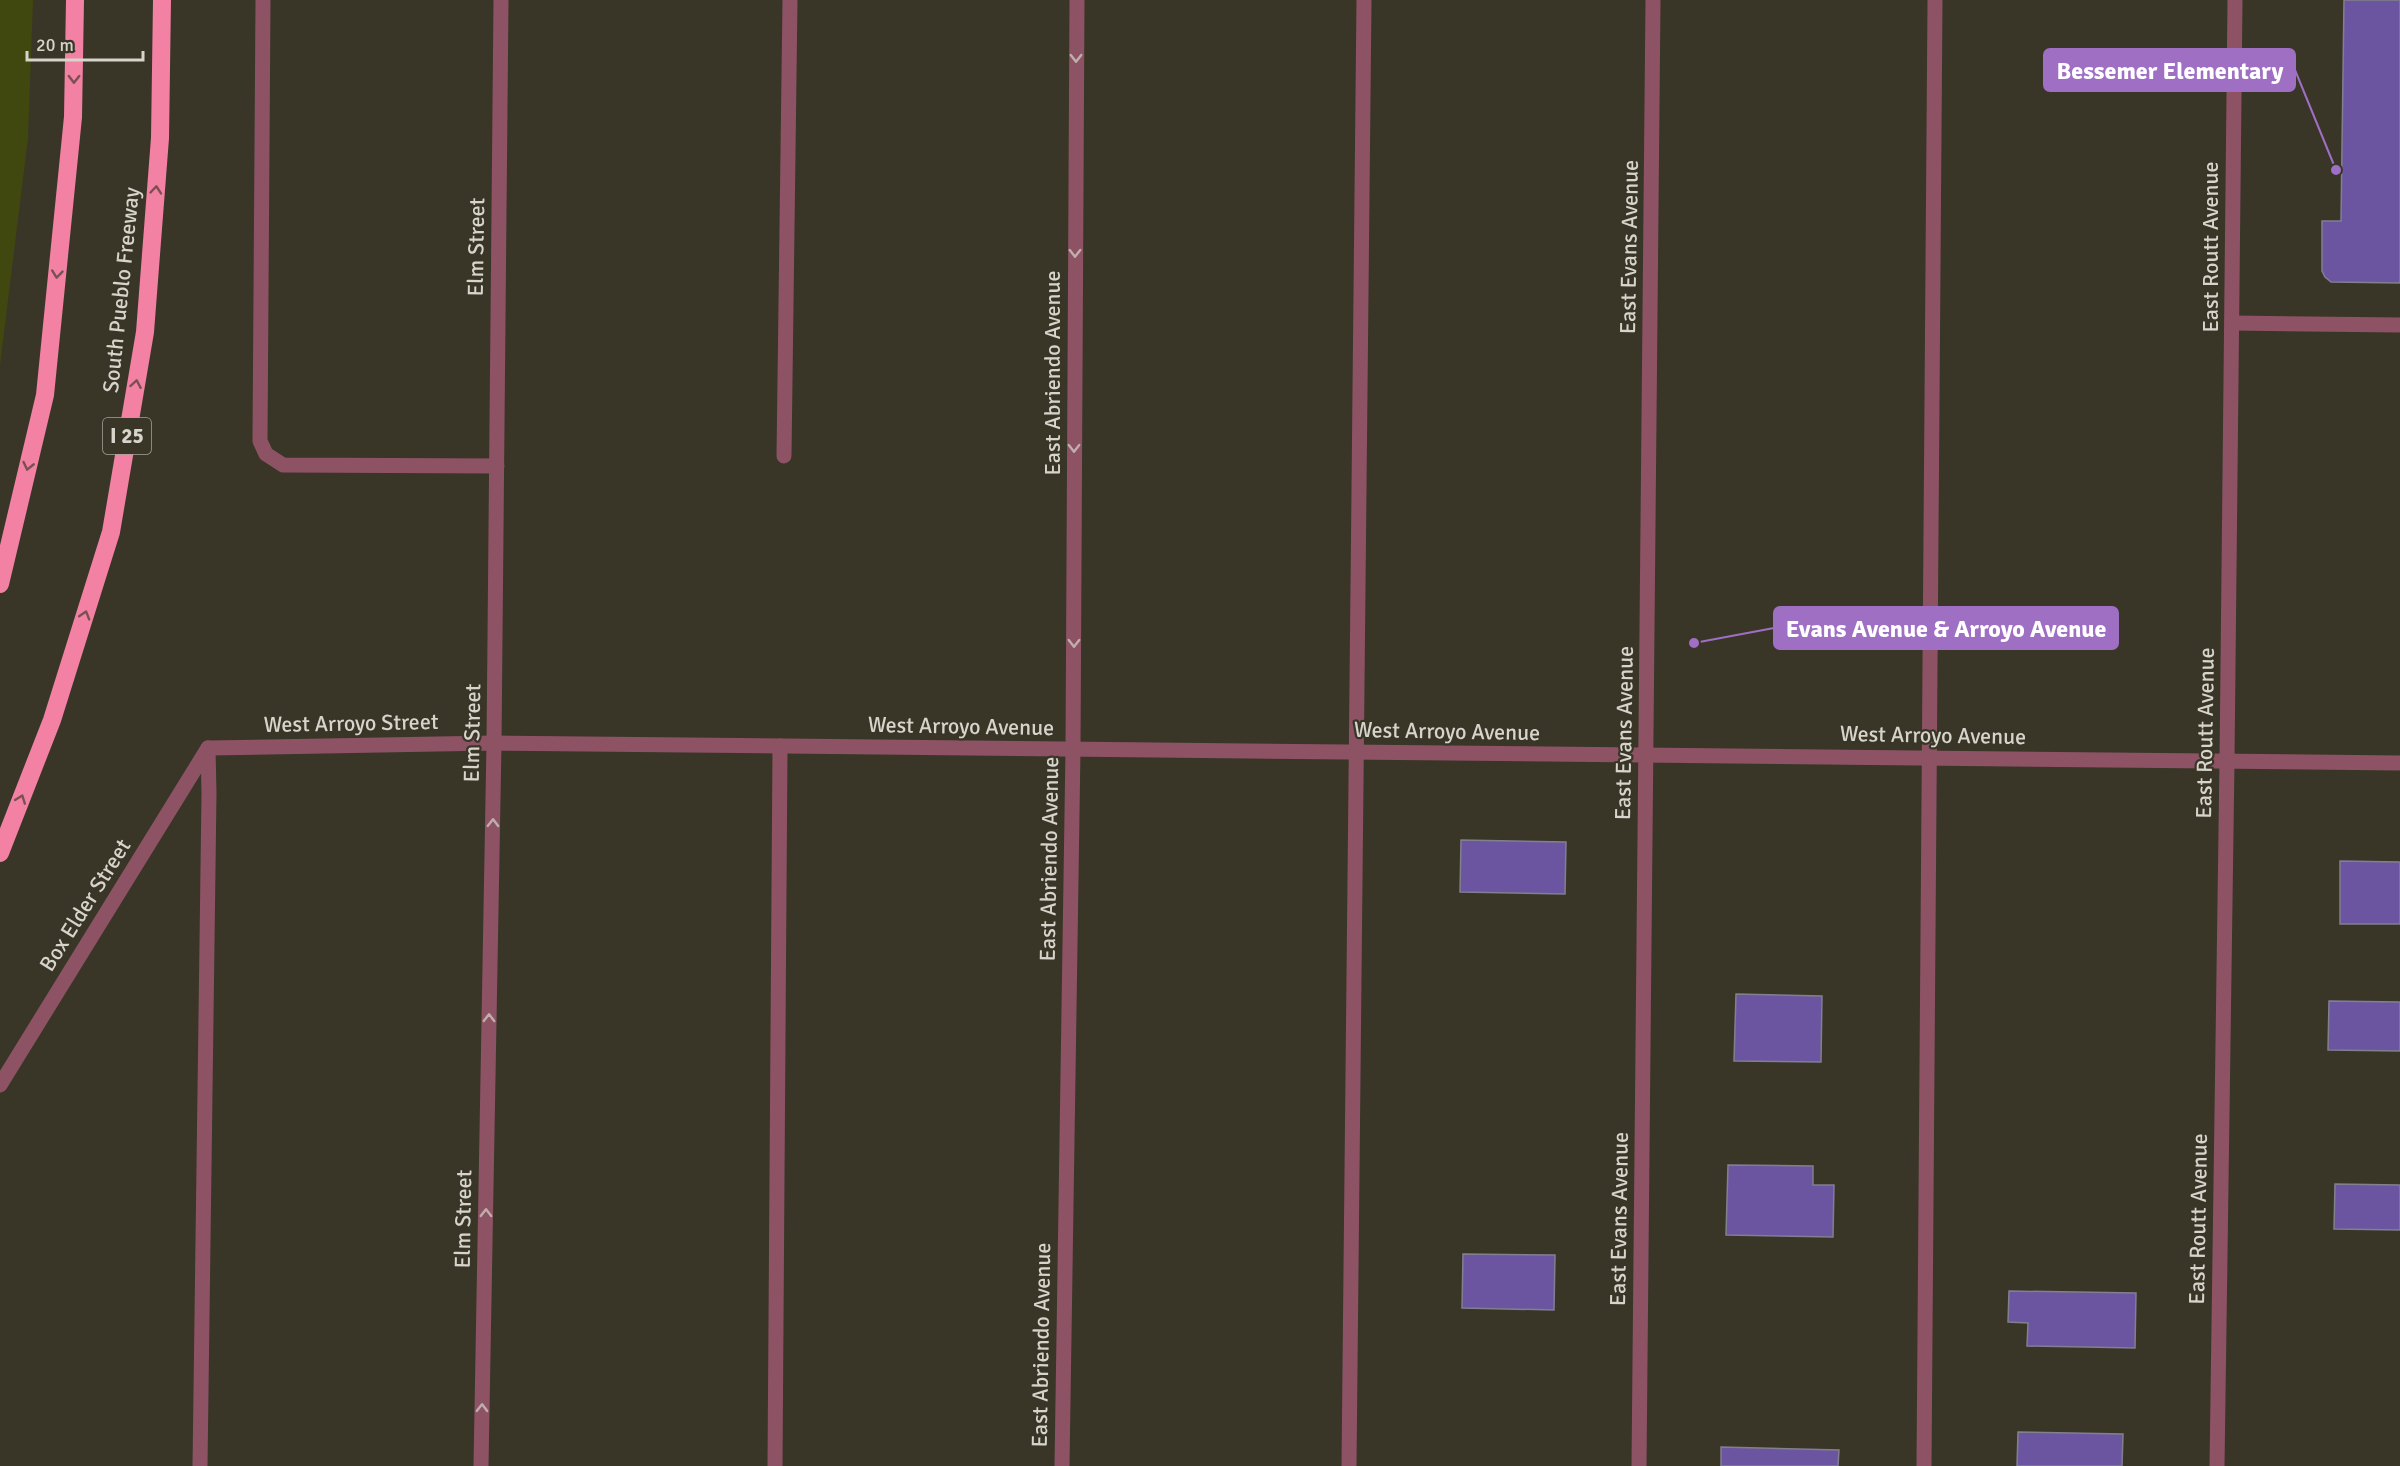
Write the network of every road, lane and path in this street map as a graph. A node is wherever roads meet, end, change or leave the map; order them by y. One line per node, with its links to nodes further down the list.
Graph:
1 (75, 0): 15 (highway, one-way to 15)
2 (162, 0): 25 (highway, South Pueblo Freeway / I 25, one-way to 2)
3 (263, 0): 14 (street)
4 (501, 0): 14 (street, Elm Street)
5 (790, 0): 13 (street)
6 (1077, 0): 19 (street, East Abriendo Avenue, one-way to 19)
7 (1364, 0): 20 (street)
8 (1653, 0): 21 (street, East Evans Avenue)
9 (1935, 0): 22 (street)
10 (2235, 0): 11 (street, East Routt Avenue)
11 (2232, 323): 12 (street); 23 (street, East Routt Avenue)
12 (2400, 325)
13 (784, 456)
14 (496, 466): 16 (street, Elm Street)
15 (0, 584)
16 (494, 743): 17 (street, West Arroyo Avenue); 18 (street, West Arroyo Street); 28 (street, Elm Street, one-way to 16)
17 (780, 746): 19 (street, West Arroyo Avenue); 29 (street)
18 (208, 747): 26 (street, Box Elder Street); 27 (street)
19 (1073, 749): 20 (street, West Arroyo Avenue); 30 (street, East Abriendo Avenue)
20 (1357, 752): 21 (street, West Arroyo Avenue); 31 (street)
21 (1647, 755): 22 (street, West Arroyo Avenue); 32 (street, East Evans Avenue)
22 (1929, 758): 23 (street, West Arroyo Avenue); 33 (street)
23 (2227, 761): 24 (street, West Arroyo Avenue); 34 (street, East Routt Avenue)
24 (2400, 763)
25 (0, 853)
26 (0, 1085)
27 (200, 1466)
28 (481, 1466)
29 (775, 1466)
30 (1062, 1466)
31 (1349, 1466)
32 (1639, 1466)
33 (1923, 1466)
34 (2217, 1466)

